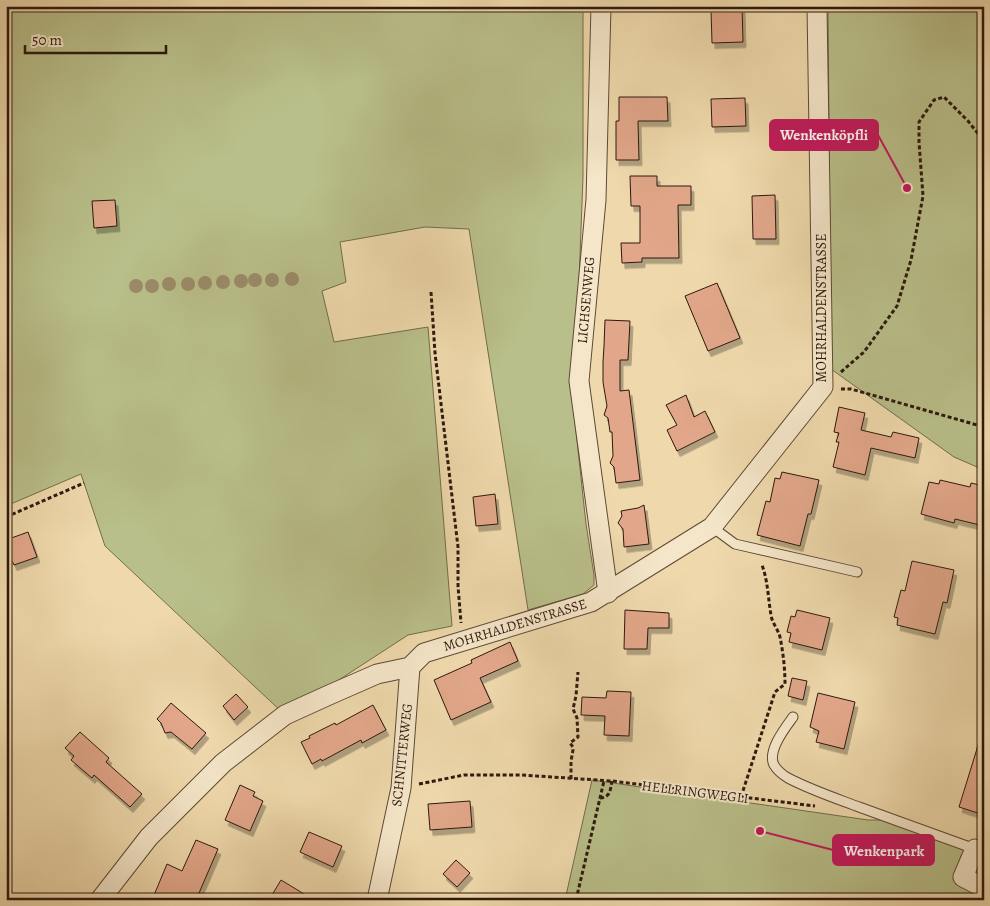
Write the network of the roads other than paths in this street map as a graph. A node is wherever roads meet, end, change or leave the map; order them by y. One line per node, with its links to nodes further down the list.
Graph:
1 (601, 6): 5 (street, LICHSENWEG)
2 (817, 6): 3 (street, MOHRHALDENSTRASSE)
3 (712, 527): 4 (lane); 5 (street, MOHRHALDENSTRASSE)
4 (857, 572)
5 (608, 593): 6 (street, MOHRHALDENSTRASSE)
6 (410, 668): 10 (street); 11 (street, SCHNITTERWEG)
7 (793, 717): 8 (lane)
8 (979, 851): 9 (street)
9 (984, 888)
10 (100, 900)
11 (377, 900)

